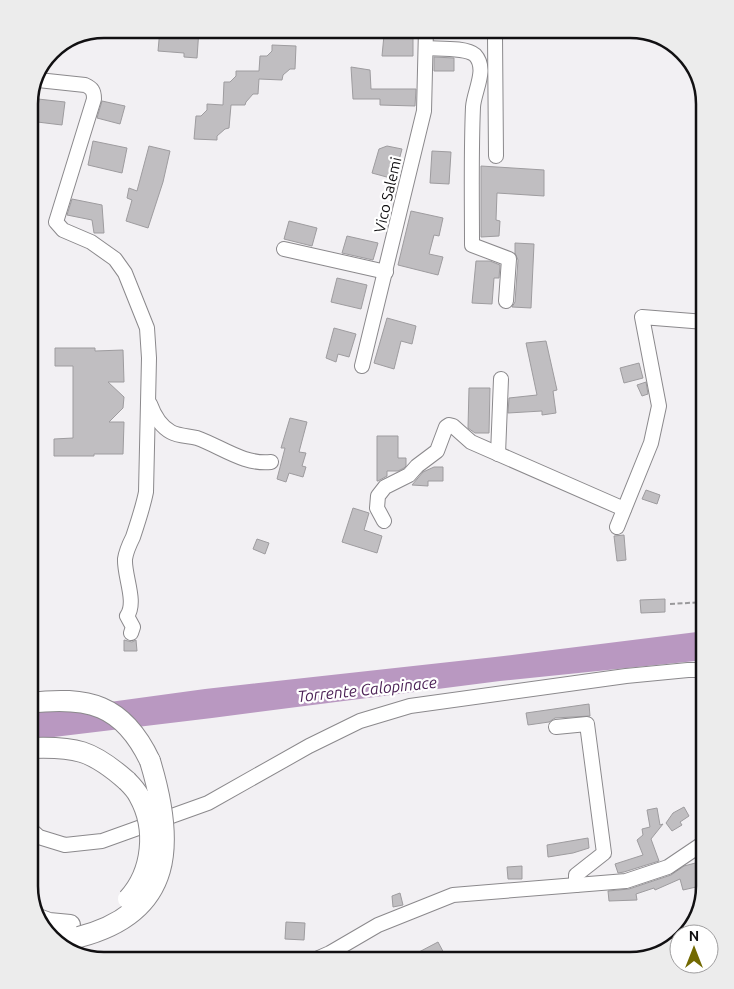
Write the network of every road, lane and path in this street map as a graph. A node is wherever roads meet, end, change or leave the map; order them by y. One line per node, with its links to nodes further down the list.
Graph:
1 (426, 38): 3 (street, Vico Salemi)
2 (496, 38): 5 (street)
3 (426, 48): 7 (street, Vico Salemi); 8 (street)
4 (42, 80): 12 (street)
5 (496, 156)
6 (284, 249): 7 (street)
7 (386, 272): 10 (street, Vico Salemi)
8 (506, 301)
9 (696, 321): 15 (street)
10 (362, 366)
11 (501, 379): 13 (street)
12 (148, 402): 14 (street); 20 (street)
13 (498, 454): 15 (street); 16 (street)
14 (271, 462)
15 (624, 509): 17 (street)
16 (384, 522)
17 (617, 527)
18 (696, 603): 19 (path)
19 (670, 604)
20 (131, 634)
21 (696, 670): 25 (street)
22 (37, 703): 29 (highway, bridge)
23 (556, 726): 27 (street)
24 (37, 748): 29 (highway, bridge)
25 (37, 835)
26 (696, 850): 27 (street)
27 (576, 885): 31 (street)
28 (49, 923): 29 (highway)
29 (74, 931): 30 (highway)
30 (63, 937)
31 (333, 951)

